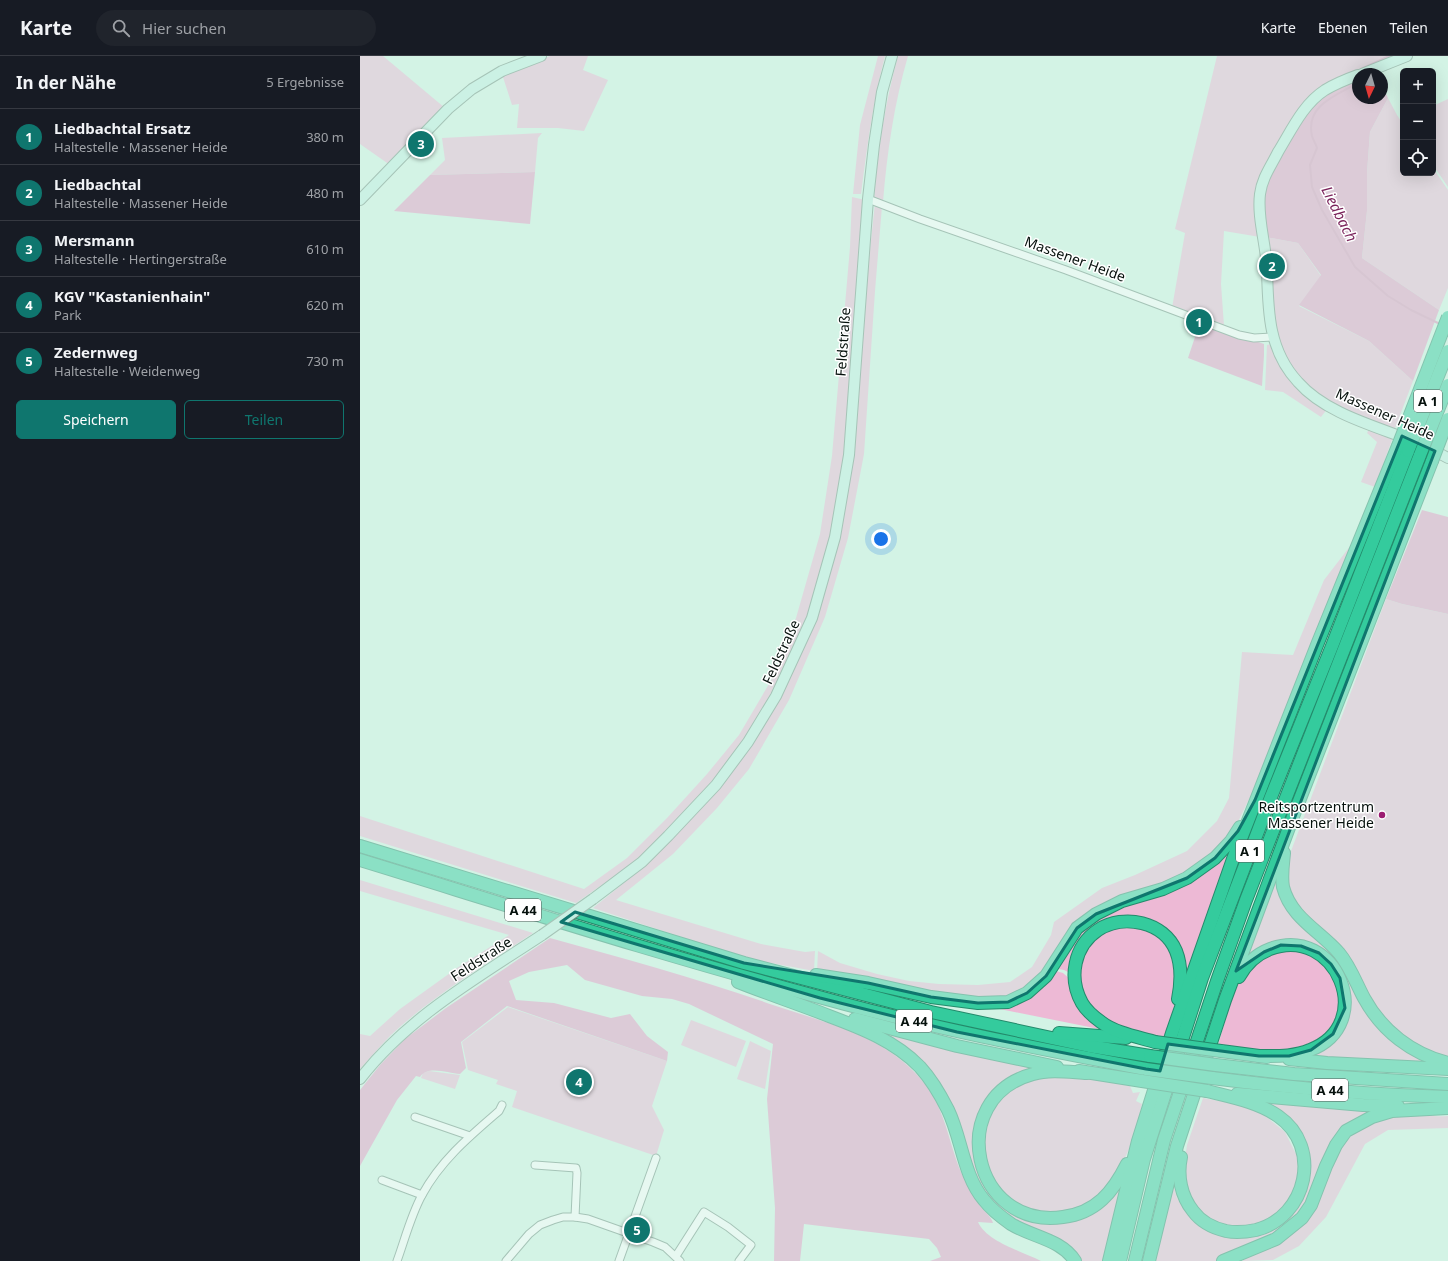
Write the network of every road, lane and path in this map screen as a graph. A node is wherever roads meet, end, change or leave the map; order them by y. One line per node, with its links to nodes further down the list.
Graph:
1 (541, 56): 7 (main road)
2 (892, 56): 6 (main road, Feldstraße)
3 (1407, 56): 4 (main road)
4 (1377, 68)
5 (1352, 78): 9 (main road, Massener Heide)
6 (868, 199): 9 (street, Massener Heide); 30 (main road, Feldstraße, bridge)
7 (360, 200)
8 (1448, 317): 13 (highway, bridge)
9 (1273, 337): 14 (main road, Massener Heide)
10 (1448, 350): 13 (highway, A 1, bridge)
11 (1448, 385): 54 (highway, A 1, bridge)
12 (1448, 419): 16 (highway, bridge)
13 (1403, 448): 15 (highway); 53 (highway, A 1)
14 (1448, 458)
15 (1255, 800): 20 (highway); 24 (highway)
16 (1294, 814): 21 (highway); 27 (highway)
17 (360, 846): 20 (highway, A 44)
18 (360, 860): 19 (highway, A 44)
19 (685, 960): 22 (highway); 33 (highway, A 44, bridge)
20 (744, 963): 23 (highway, A 44)
21 (1225, 1000): 26 (highway); 35 (highway)
22 (792, 1002): 29 (highway); 51 (highway)
23 (1011, 1029): 25 (highway); 31 (highway, A 44, bridge)
24 (1172, 1033): 25 (highway); 39 (highway)
25 (1155, 1042): 26 (highway, bridge)
26 (1259, 1056): 28 (highway)
27 (1448, 1063)
28 (1448, 1069)
29 (1087, 1073): 32 (highway, bridge); 39 (highway)
30 (360, 1079)
31 (1448, 1084)
32 (1207, 1091): 35 (highway); 36 (highway)
33 (1448, 1097)
34 (502, 1105): 38 (street)
35 (1191, 1108): 55 (highway)
36 (1448, 1108): 56 (highway)
37 (415, 1117): 38 (street)
38 (470, 1136): 43 (street)
39 (1138, 1141): 52 (highway)
40 (656, 1158): 45 (street)
41 (535, 1164): 44 (street)
42 (382, 1180): 43 (street)
43 (422, 1195): 47 (street)
44 (575, 1217): 45 (street); 48 (street)
45 (629, 1234): 46 (street); 49 (street)
46 (678, 1258): 50 (street)
47 (397, 1261)
48 (506, 1261)
49 (619, 1261)
50 (739, 1261)
51 (1075, 1261)
52 (1109, 1261)
53 (1120, 1261)
54 (1135, 1261)
55 (1149, 1261)
56 (1223, 1261)

